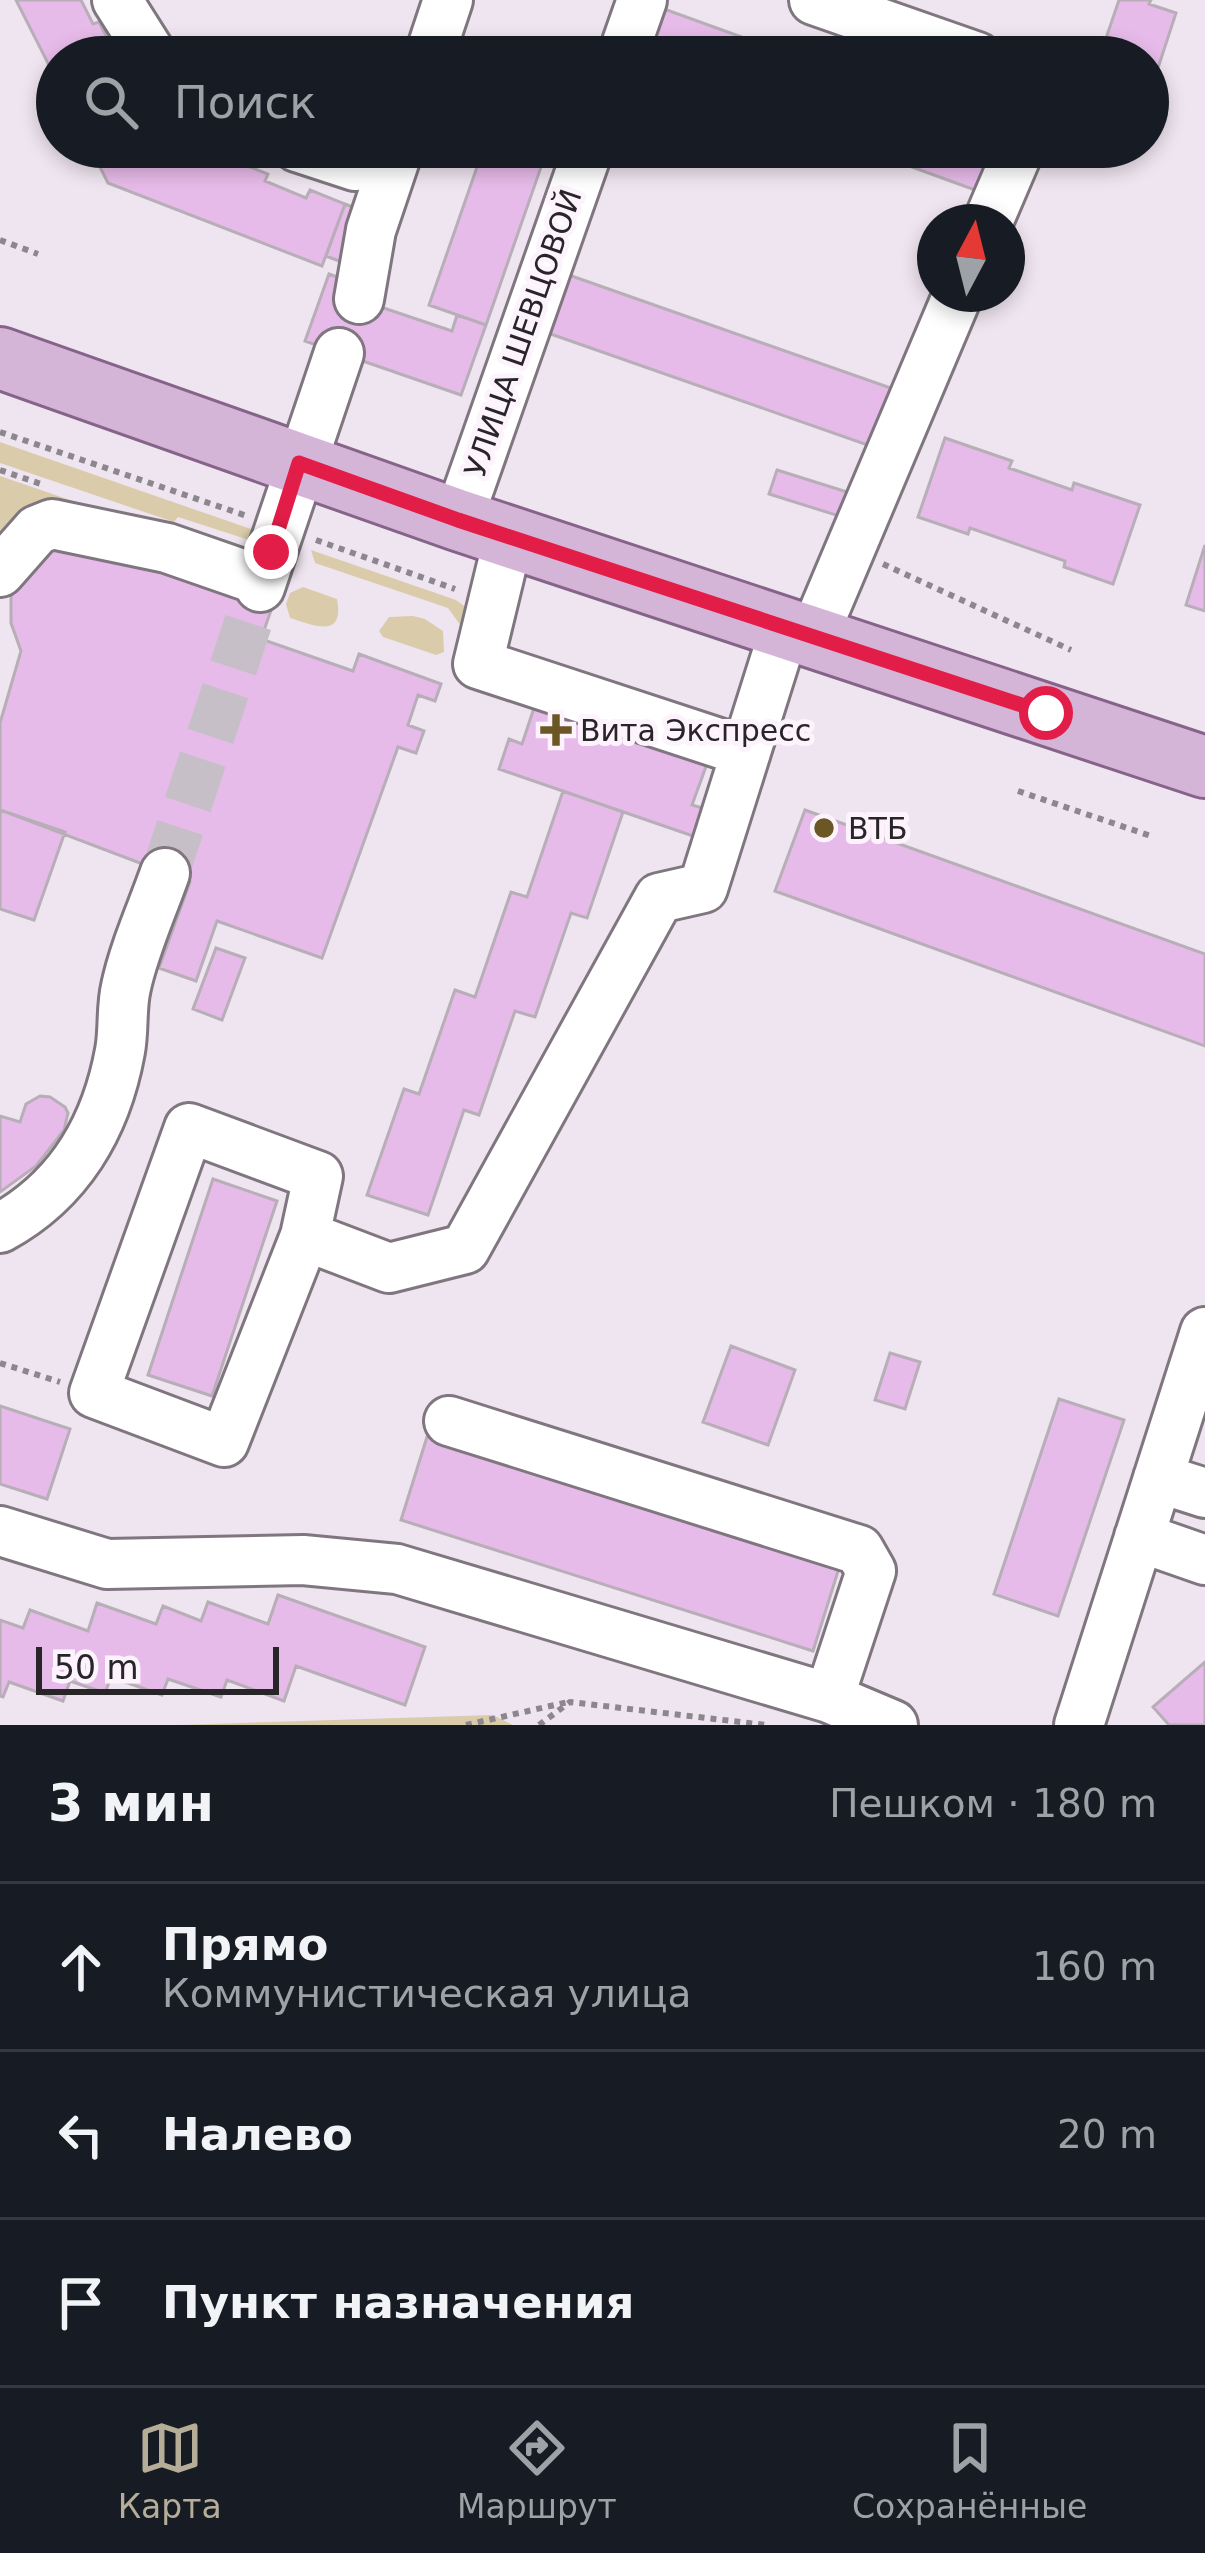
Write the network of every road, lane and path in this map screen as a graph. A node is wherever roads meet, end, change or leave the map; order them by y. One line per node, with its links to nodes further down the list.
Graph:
1 (117, 0): 5 (street)
2 (448, 0): 6 (street)
3 (642, 0): 7 (street)
4 (814, 0): 8 (street)
5 (140, 36)
6 (436, 36)
7 (629, 36)
8 (917, 36)
9 (392, 168): 15 (street)
10 (583, 168): 22 (street, УЛИЦА ШЕВЦОВОЙ)
11 (1011, 168): 12 (street)
12 (996, 204)
13 (0, 240): 14 (path)
14 (38, 254)
15 (358, 299)
16 (950, 312): 23 (street)
17 (339, 353): 20 (street)
18 (0, 358): 20 (main road)
19 (0, 432): 21 (path)
20 (299, 463): 21 (street); 22 (main road)
21 (279, 526): 24 (street); 25 (path)
22 (483, 528): 26 (main road); 28 (street, УЛИЦА ШЕВЦОВОЙ)
23 (850, 549): 26 (street); 27 (path)
24 (0, 572)
25 (455, 589)
26 (799, 633): 28 (street); 29 (main road)
27 (1071, 650)
28 (746, 752): 34 (street)
29 (1205, 767)
30 (1018, 790): 31 (path)
31 (1151, 836)
32 (164, 873): 33 (street)
33 (0, 1228)
34 (305, 1236): 37 (street); 37 (street)
35 (1205, 1332): 39 (street)
36 (0, 1364): 37 (path)
37 (94, 1393)
38 (449, 1421): 44 (street)
39 (1158, 1478): 40 (street); 42 (street)
40 (1205, 1493)
41 (0, 1531): 44 (street)
42 (1139, 1537): 43 (street); 50 (street)
43 (1205, 1560)
44 (829, 1697): 49 (street)
45 (570, 1702): 46 (path); 47 (path); 48 (path)
46 (466, 1725)
47 (539, 1725)
48 (766, 1725)
49 (893, 1725)
50 (1079, 1725)

